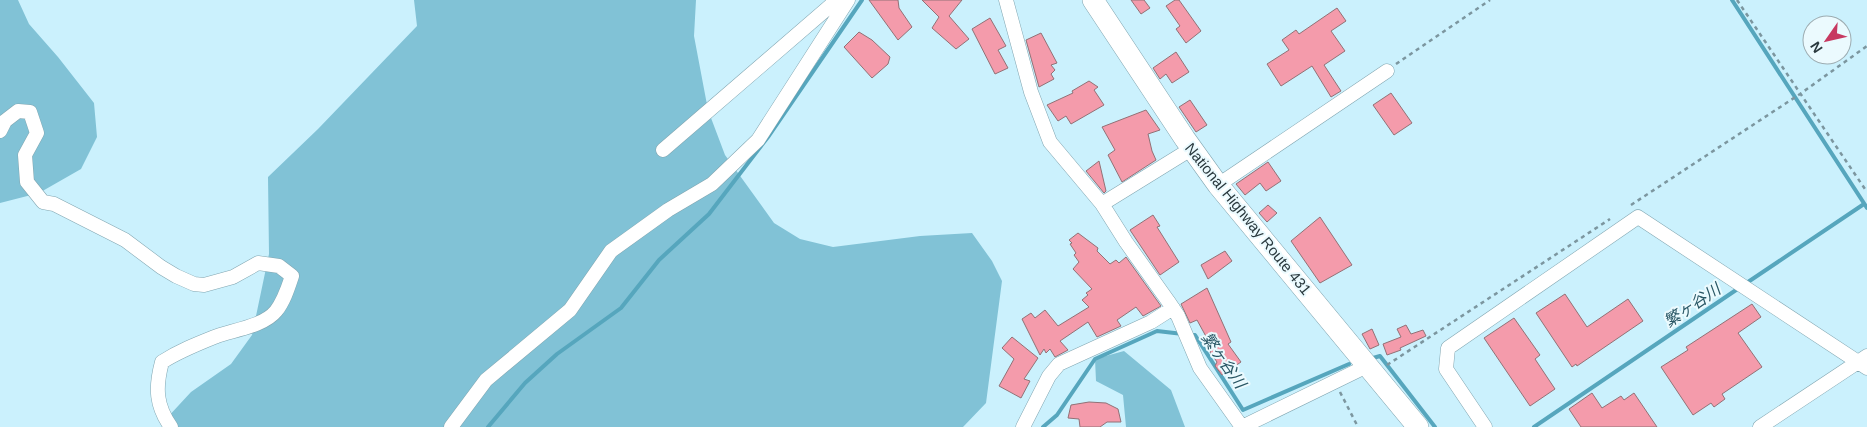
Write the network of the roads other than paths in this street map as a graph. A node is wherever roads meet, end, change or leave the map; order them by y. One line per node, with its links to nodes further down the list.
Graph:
1 (837, 0): 8 (street)
2 (848, 0): 15 (street)
3 (1006, 0): 10 (street)
4 (1093, 0): 7 (highway, National Highway Route 431)
5 (1387, 70): 9 (street)
6 (0, 131): 14 (street)
7 (1191, 148): 9 (highway, National Highway Route 431); 10 (street)
8 (662, 150)
9 (1218, 185): 13 (highway, National Highway Route 431)
10 (1102, 204): 11 (street)
11 (1173, 308): 13 (street); 16 (street)
12 (1864, 362): 18 (street); 19 (street)
13 (1369, 365): 17 (highway, National Highway Route 431)
14 (171, 427)
15 (452, 427)
16 (1023, 427)
17 (1418, 427)
18 (1486, 427)
19 (1760, 427)

